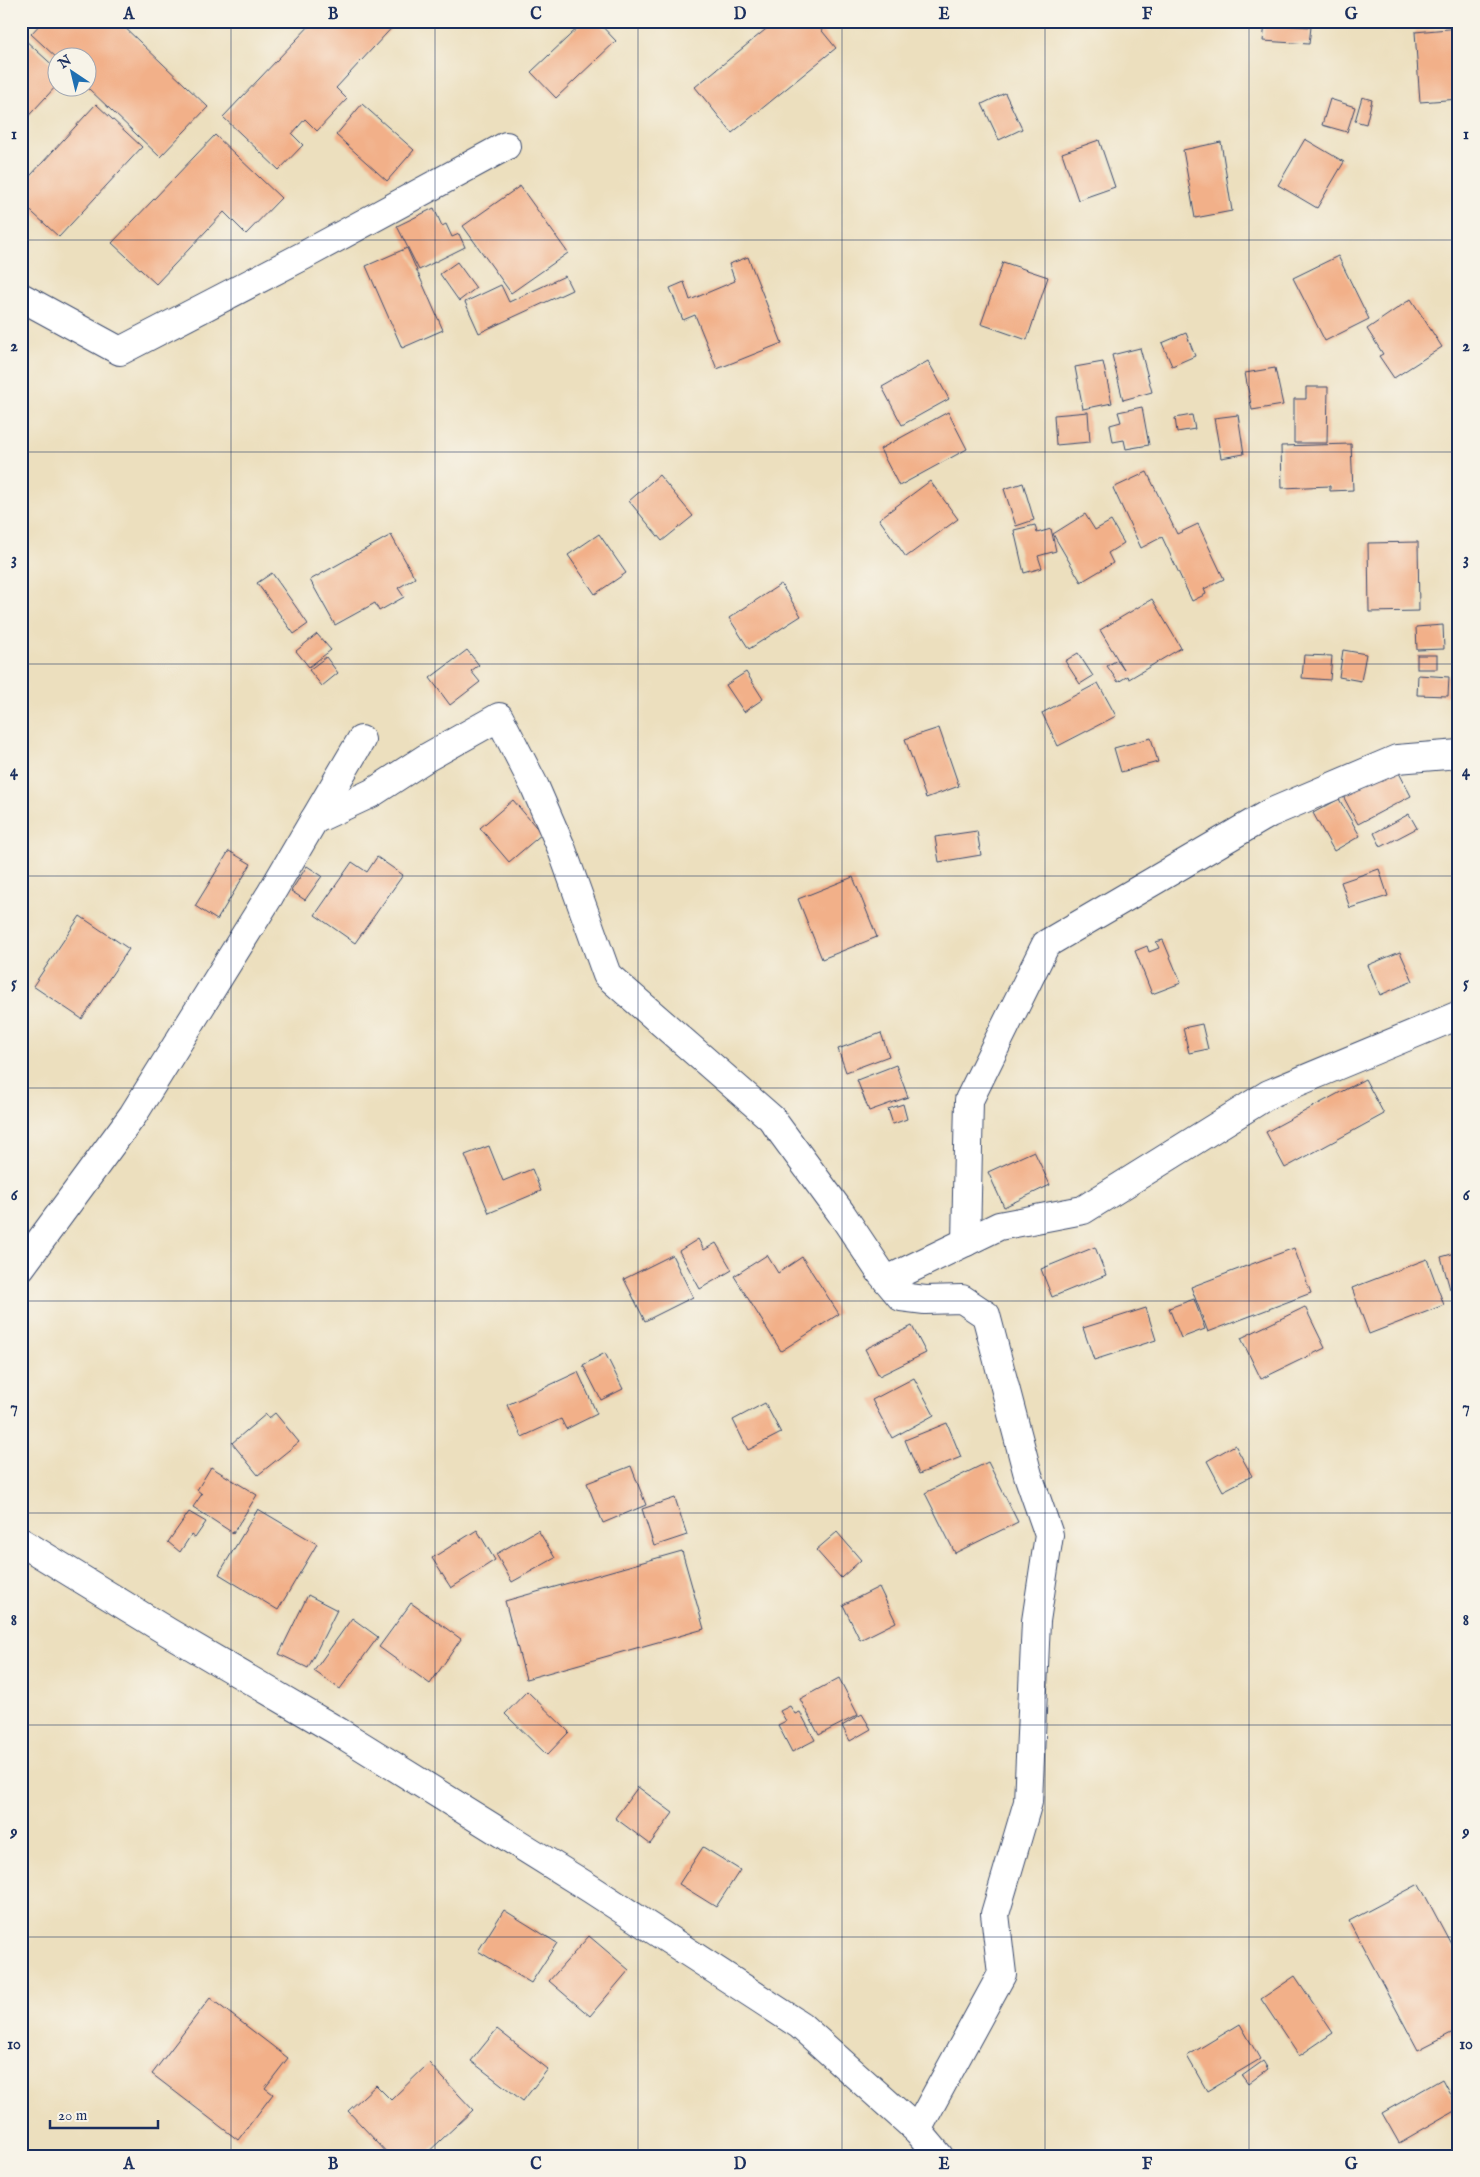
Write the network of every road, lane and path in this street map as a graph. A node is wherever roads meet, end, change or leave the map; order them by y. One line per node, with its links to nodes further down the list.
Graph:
1 (506, 146): 2 (street)
2 (21, 297)
3 (360, 740): 5 (street)
4 (1459, 754): 7 (street)
5 (314, 820): 8 (street); 9 (street)
6 (1459, 1015): 7 (street)
7 (966, 1242): 9 (street)
8 (21, 1267)
9 (887, 1280): 11 (street)
10 (21, 1542): 11 (street)
11 (917, 2130): 12 (street)
12 (939, 2156)

